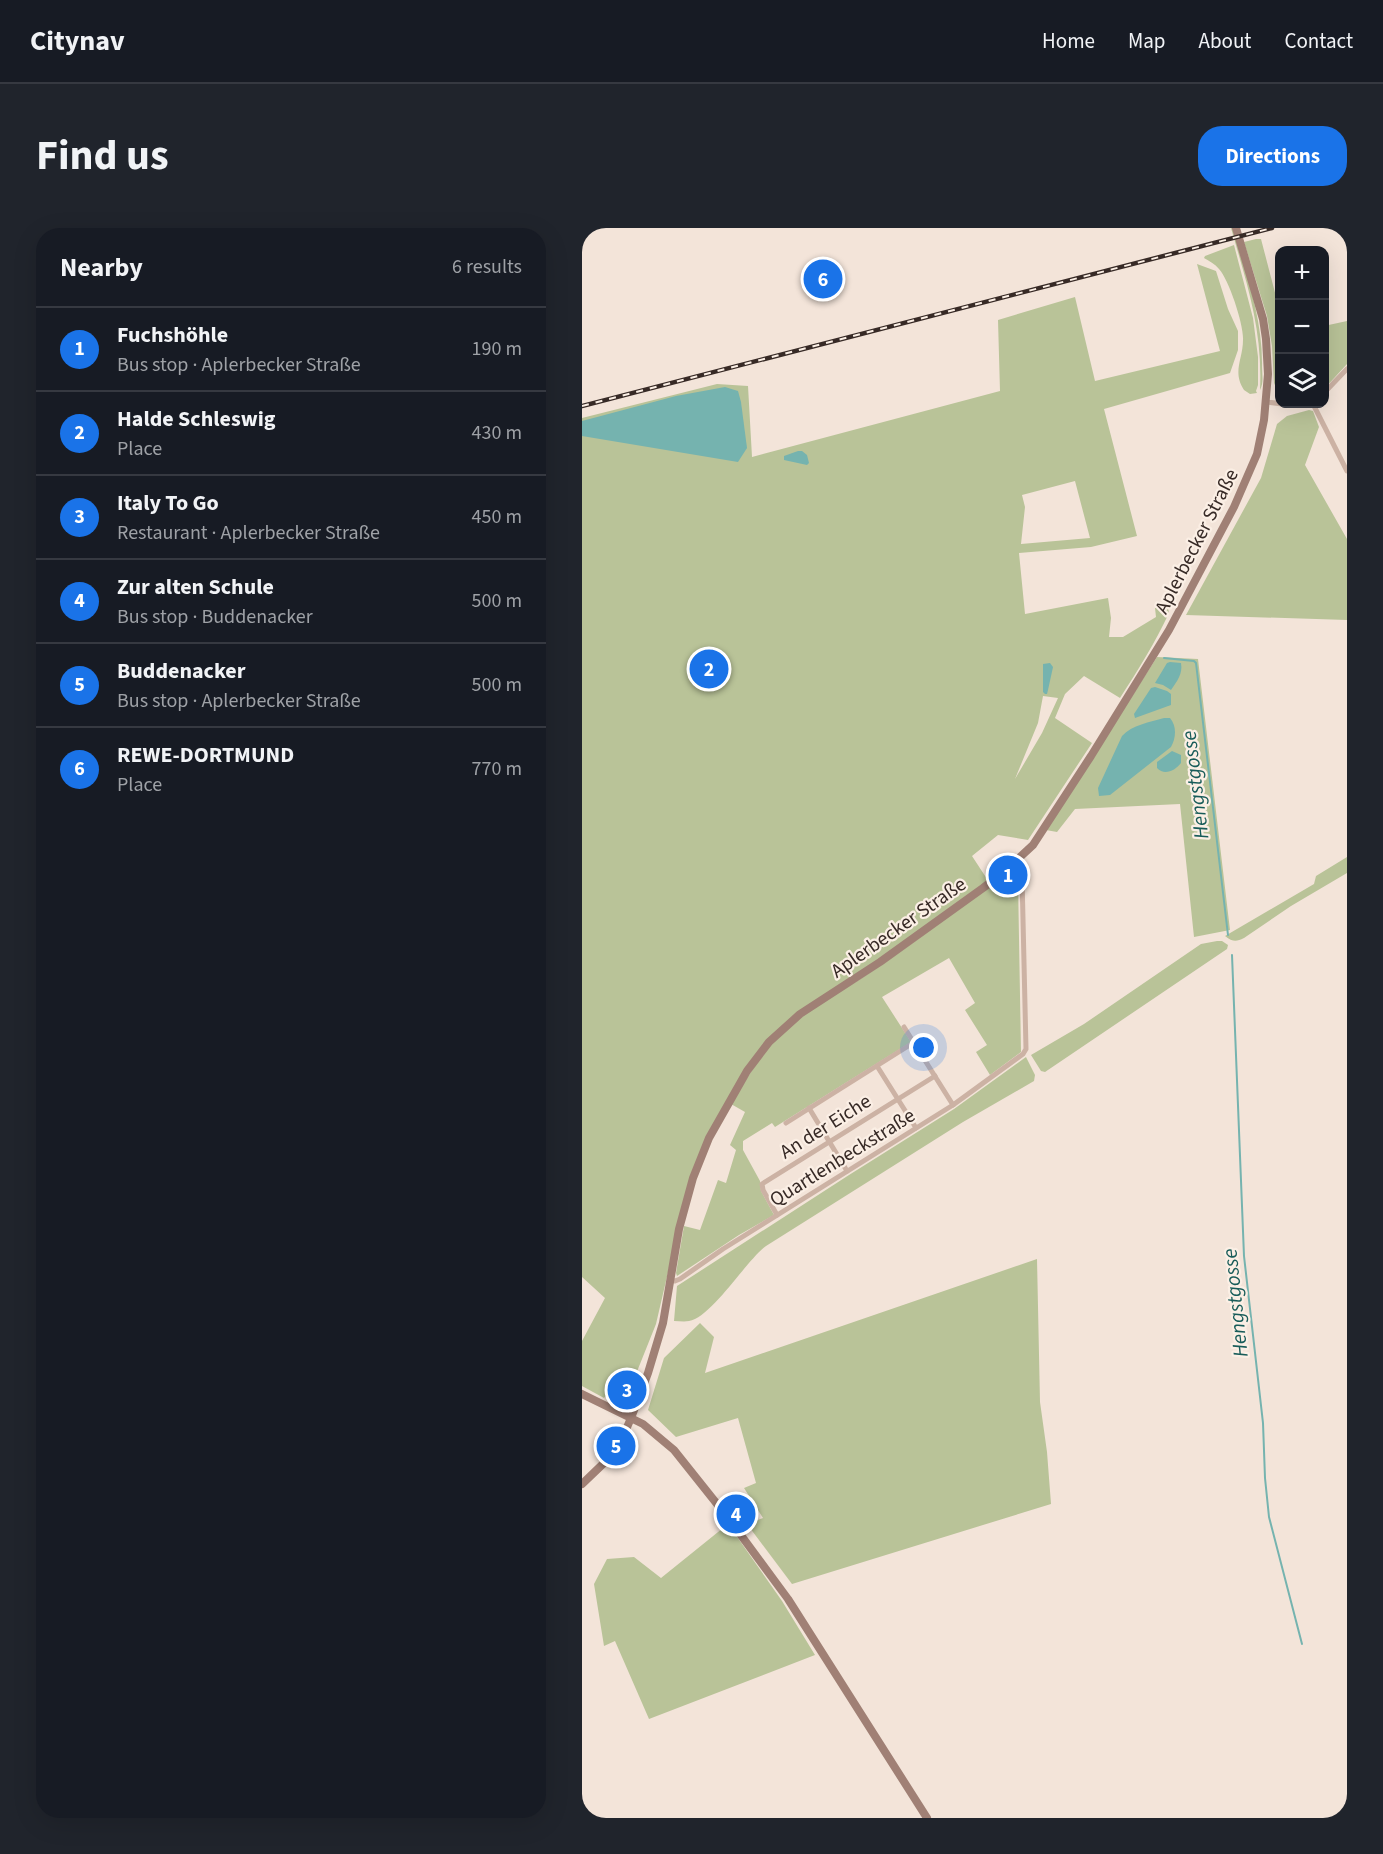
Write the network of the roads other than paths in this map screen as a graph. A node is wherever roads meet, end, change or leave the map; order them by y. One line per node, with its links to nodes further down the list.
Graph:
1 (1236, 228): 4 (main road, Aplerbecker Straße)
2 (1347, 370): 3 (street)
3 (1329, 388)
4 (1267, 402): 5 (street); 8 (main road, Aplerbecker Straße)
5 (1275, 403)
6 (1315, 408): 7 (street)
7 (1347, 471)
8 (1019, 859): 14 (street, Quartlenbeckstraße); 21 (main road, Aplerbecker Straße)
9 (904, 1027): 10 (street)
10 (913, 1042): 11 (street); 12 (street)
11 (877, 1066): 13 (street); 15 (street)
12 (935, 1076): 13 (street, An der Eiche); 14 (street)
13 (898, 1098): 17 (street); 18 (street, An der Eiche)
14 (953, 1105): 17 (street, Quartlenbeckstraße)
15 (809, 1108): 16 (street); 18 (street)
16 (786, 1123)
17 (916, 1128): 19 (street, Quartlenbeckstraße)
18 (829, 1141): 19 (street); 20 (street, An der Eiche)
19 (848, 1171): 20 (street, Quartlenbeckstraße)
20 (777, 1215): 21 (street, Quartlenbeckstraße)
21 (670, 1280): 23 (main road, Aplerbecker Straße)
22 (582, 1394): 23 (main road)
23 (631, 1418): 24 (main road, Aplerbecker Straße); 25 (main road)
24 (582, 1484)
25 (927, 1818)

